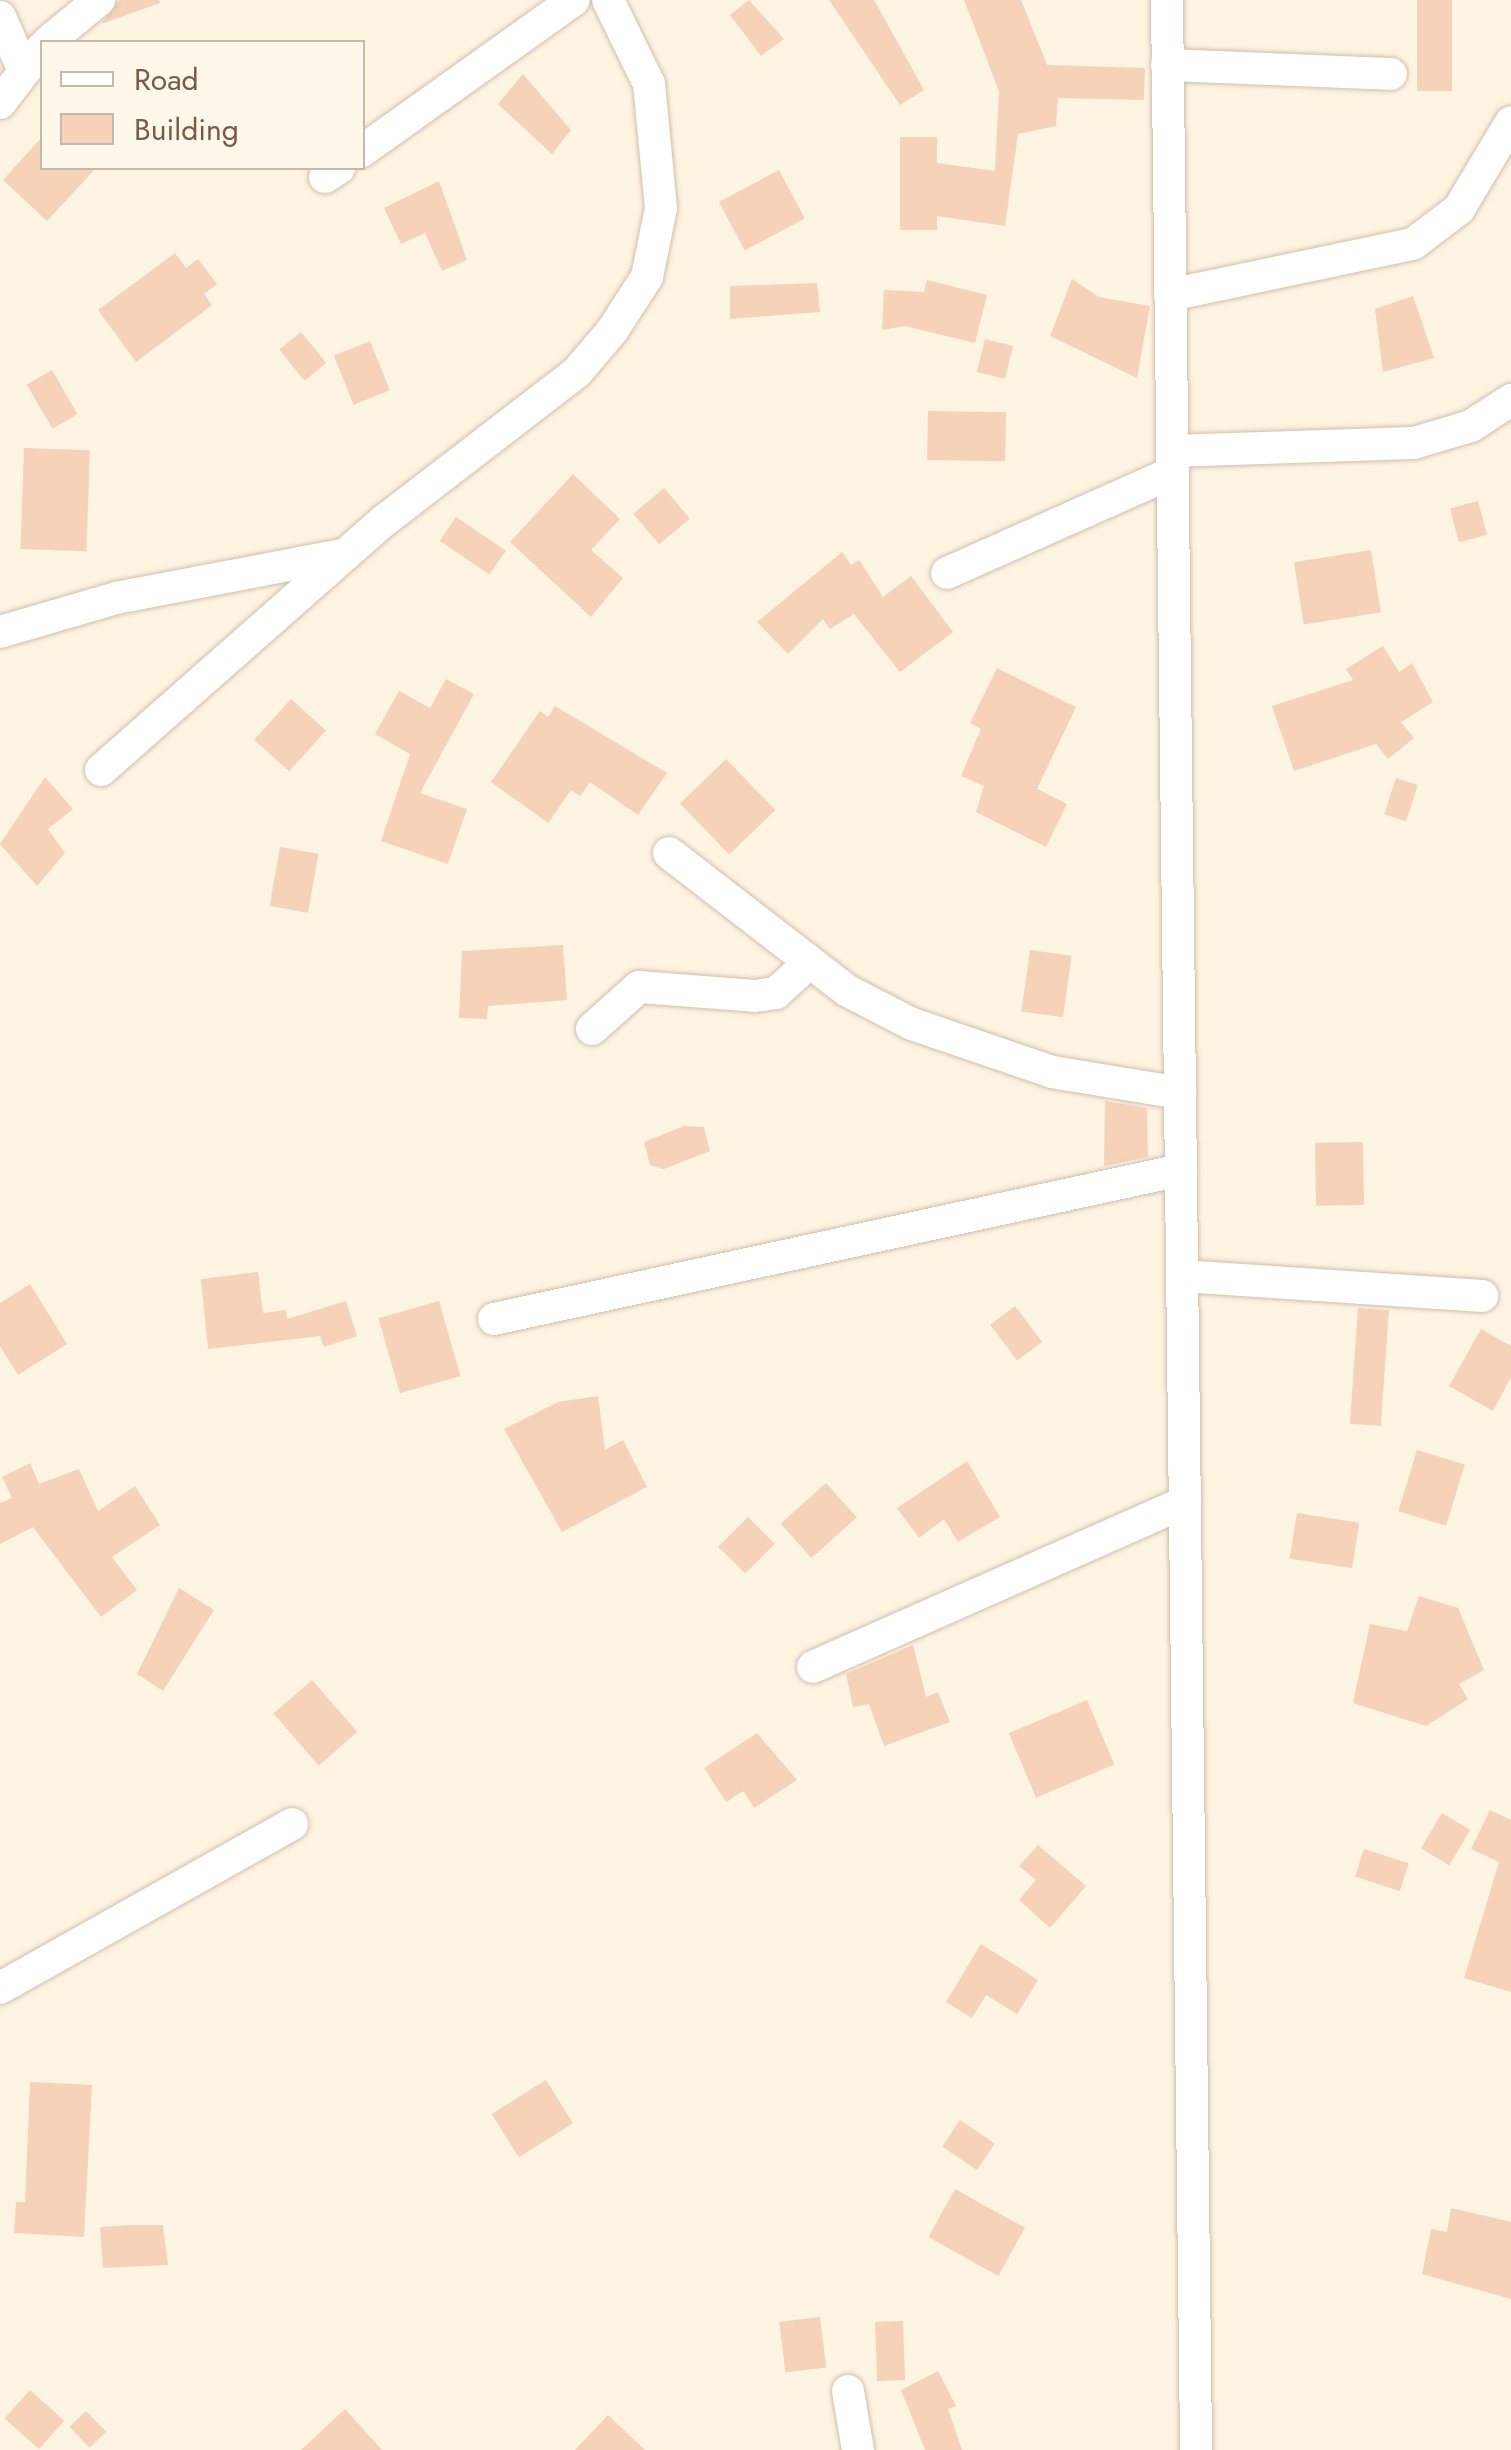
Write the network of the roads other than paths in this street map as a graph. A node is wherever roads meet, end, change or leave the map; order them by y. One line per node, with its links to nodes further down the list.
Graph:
1 (99, 0): 6 (street)
2 (574, 0): 12 (street)
3 (608, 0): 16 (street)
4 (1167, 0): 8 (street)
5 (0, 17): 7 (street)
6 (50, 40)
7 (34, 60): 10 (street)
8 (1168, 65): 9 (street); 13 (street)
9 (1392, 74)
10 (0, 103)
11 (1511, 122): 13 (street)
12 (365, 149)
13 (1170, 295): 15 (street)
14 (1511, 400): 15 (street)
15 (1172, 462): 17 (street); 23 (street)
16 (346, 554): 18 (street); 19 (street)
17 (947, 573)
18 (0, 632)
19 (101, 770)
20 (669, 853): 21 (street)
21 (810, 962): 22 (street); 23 (street)
22 (592, 1029)
23 (1180, 1094): 24 (street)
24 (1181, 1170): 25 (street); 27 (street)
25 (1183, 1276): 26 (street); 28 (street)
26 (1482, 1296)
27 (494, 1319)
28 (1186, 1502): 29 (street); 34 (street)
29 (813, 1667)
30 (292, 1824): 31 (street)
31 (0, 1988)
32 (848, 2391): 33 (street)
33 (858, 2450)
34 (1196, 2450)

